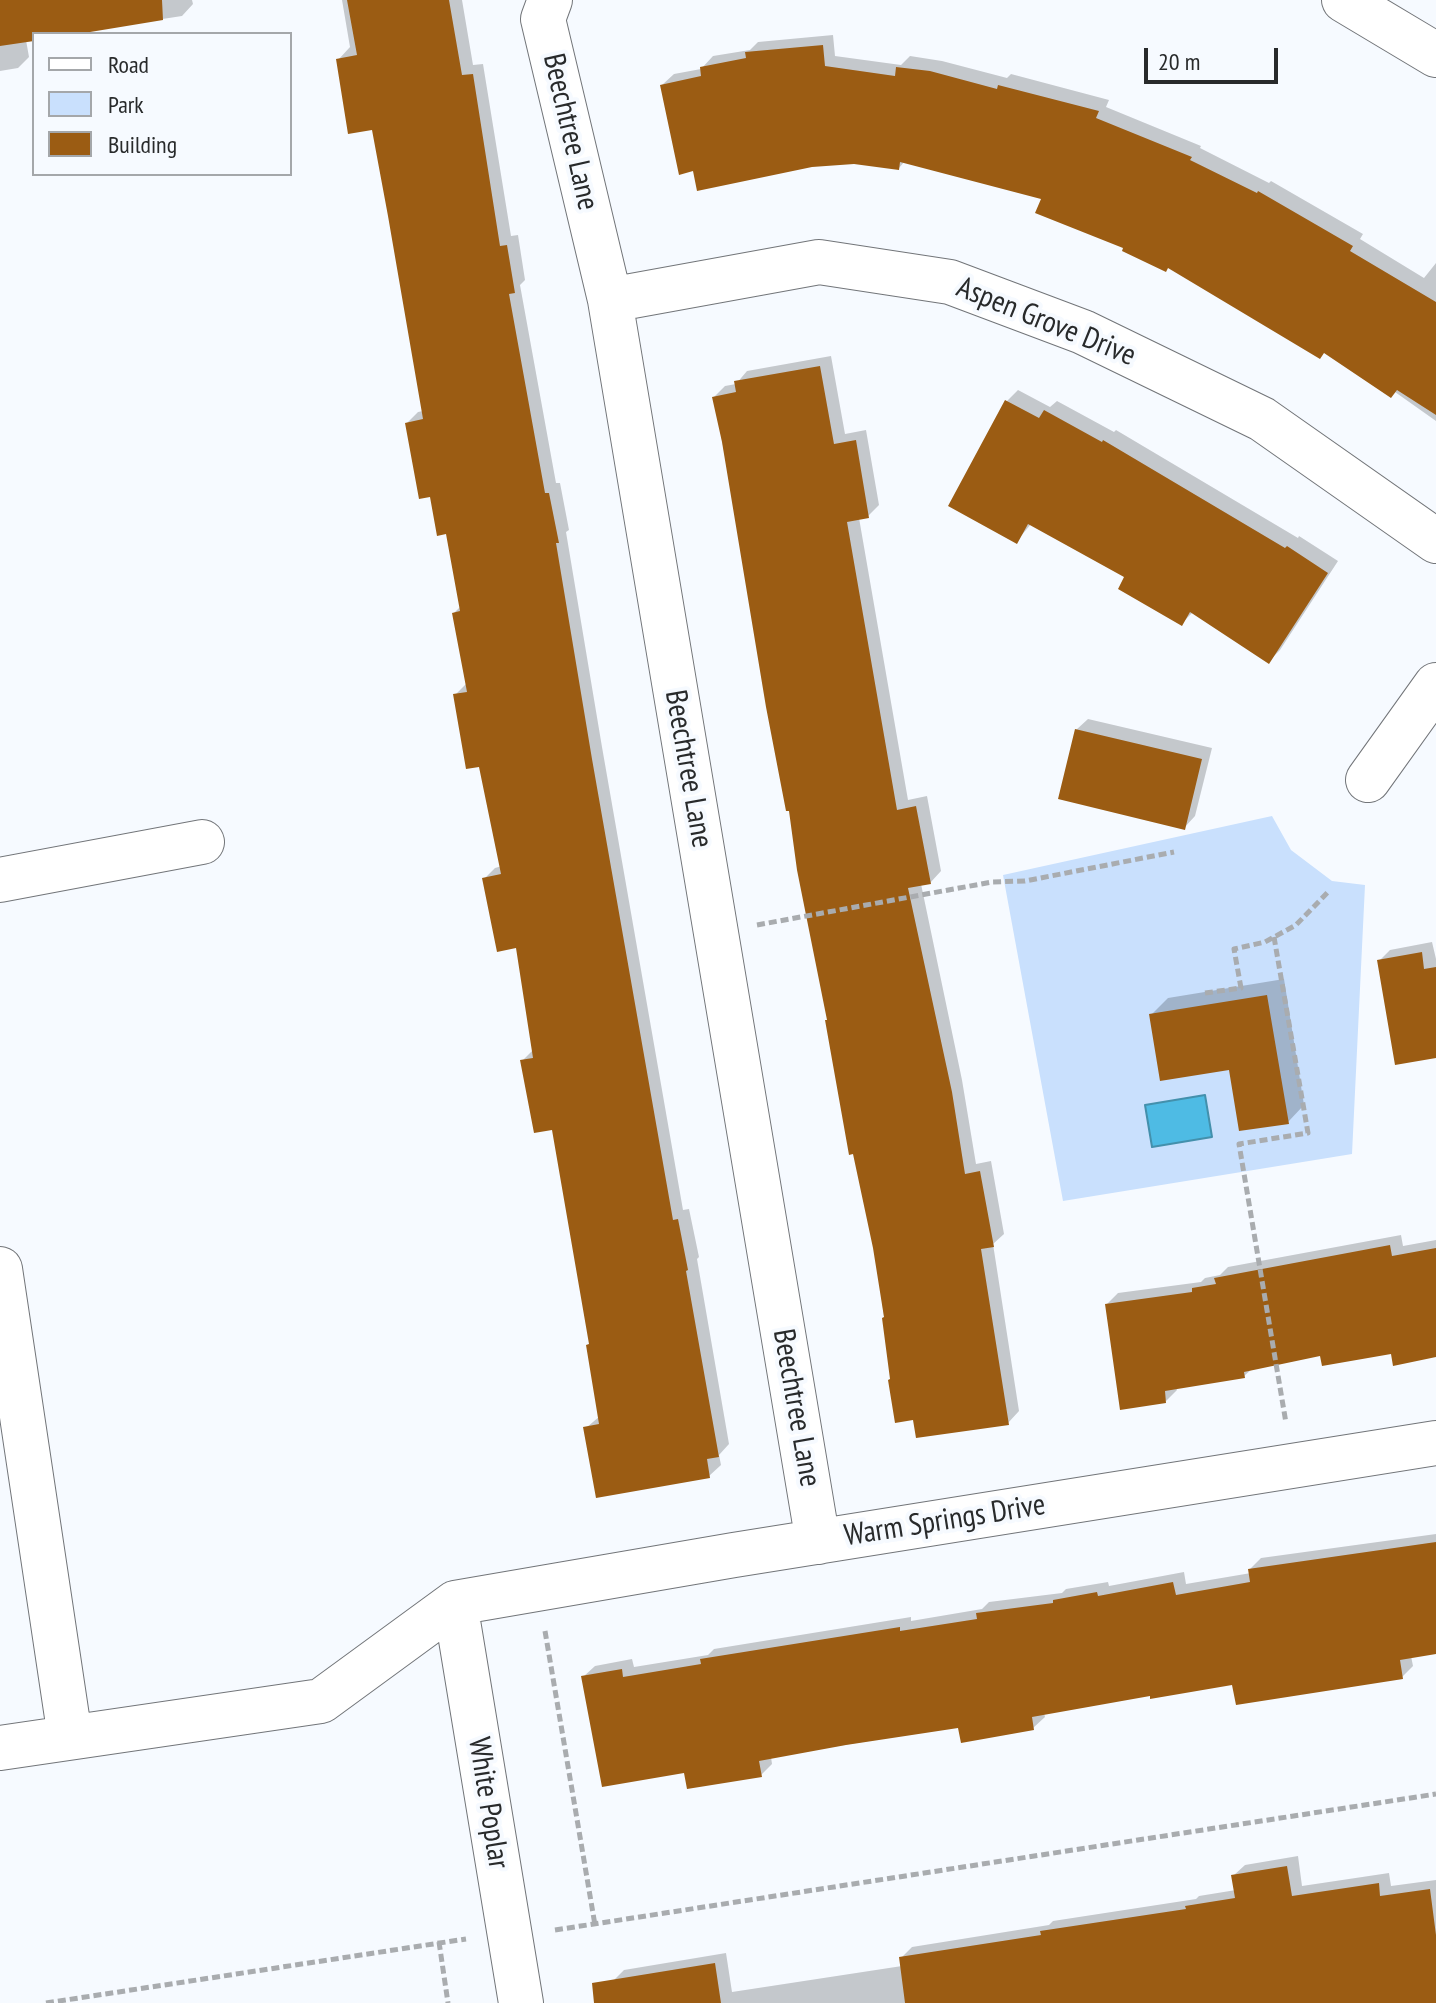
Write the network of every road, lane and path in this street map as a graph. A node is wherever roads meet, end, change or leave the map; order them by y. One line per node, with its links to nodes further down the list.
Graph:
1 (550, 0): 4 (street, Beechtree Lane)
2 (1344, 0): 3 (street)
3 (1436, 55)
4 (610, 300): 5 (street, Aspen Grove Drive); 18 (street, Beechtree Lane)
5 (1436, 541)
6 (1436, 685): 7 (street)
7 (1368, 780)
8 (202, 842): 10 (street)
9 (1174, 852): 12 (path)
10 (0, 880)
11 (1329, 891): 13 (path)
12 (756, 925)
13 (1274, 937): 14 (path); 16 (path)
14 (1205, 993)
15 (0, 1269): 21 (street)
16 (1286, 1424)
17 (1436, 1443): 18 (street, Warm Springs Drive)
18 (818, 1542): 19 (street, Warm Springs Drive)
19 (455, 1603): 21 (street); 25 (street, White Poplar)
20 (545, 1630): 24 (path)
21 (70, 1737): 22 (street)
22 (0, 1748)
23 (1436, 1794): 24 (path)
24 (595, 1925): 25 (path)
25 (510, 1935): 26 (path); 29 (street, White Poplar)
26 (439, 1942): 27 (path); 28 (path)
27 (46, 2003)
28 (448, 2003)
29 (521, 2003)

